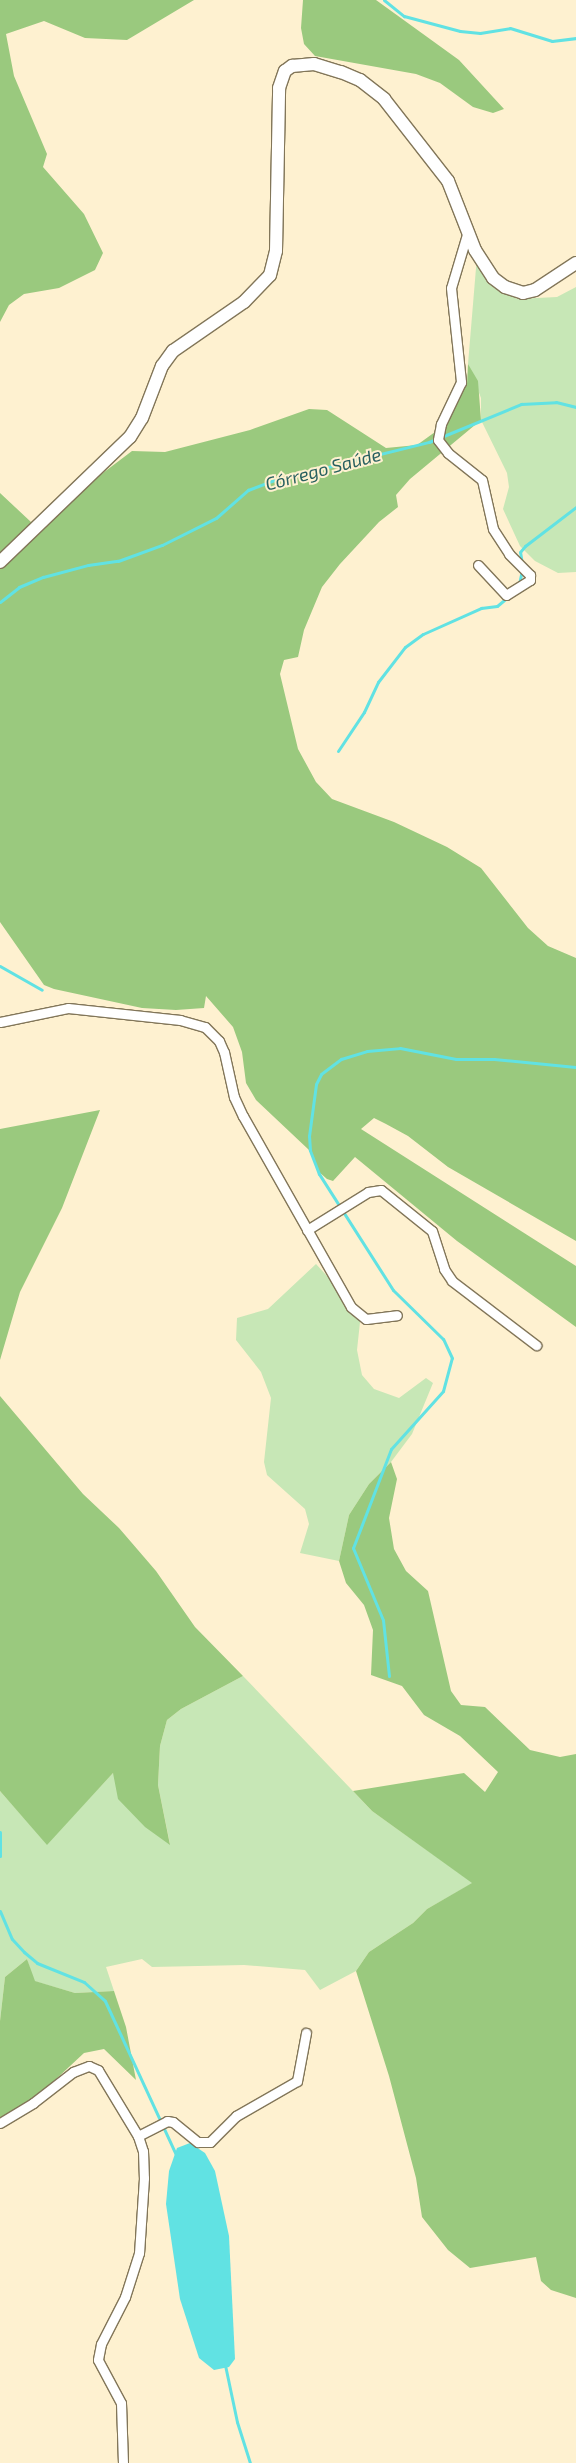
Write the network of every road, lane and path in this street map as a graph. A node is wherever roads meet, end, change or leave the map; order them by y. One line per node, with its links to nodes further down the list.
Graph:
1 (468, 231): 2 (street); 3 (street); 4 (street)
2 (576, 263)
3 (0, 562)
4 (478, 565)
5 (0, 1022): 6 (street)
6 (307, 1230): 7 (street); 8 (street)
7 (397, 1315)
8 (536, 1345)
9 (306, 2033): 11 (street)
10 (0, 2122): 11 (street)
11 (138, 2136): 12 (street)
12 (123, 2463)

